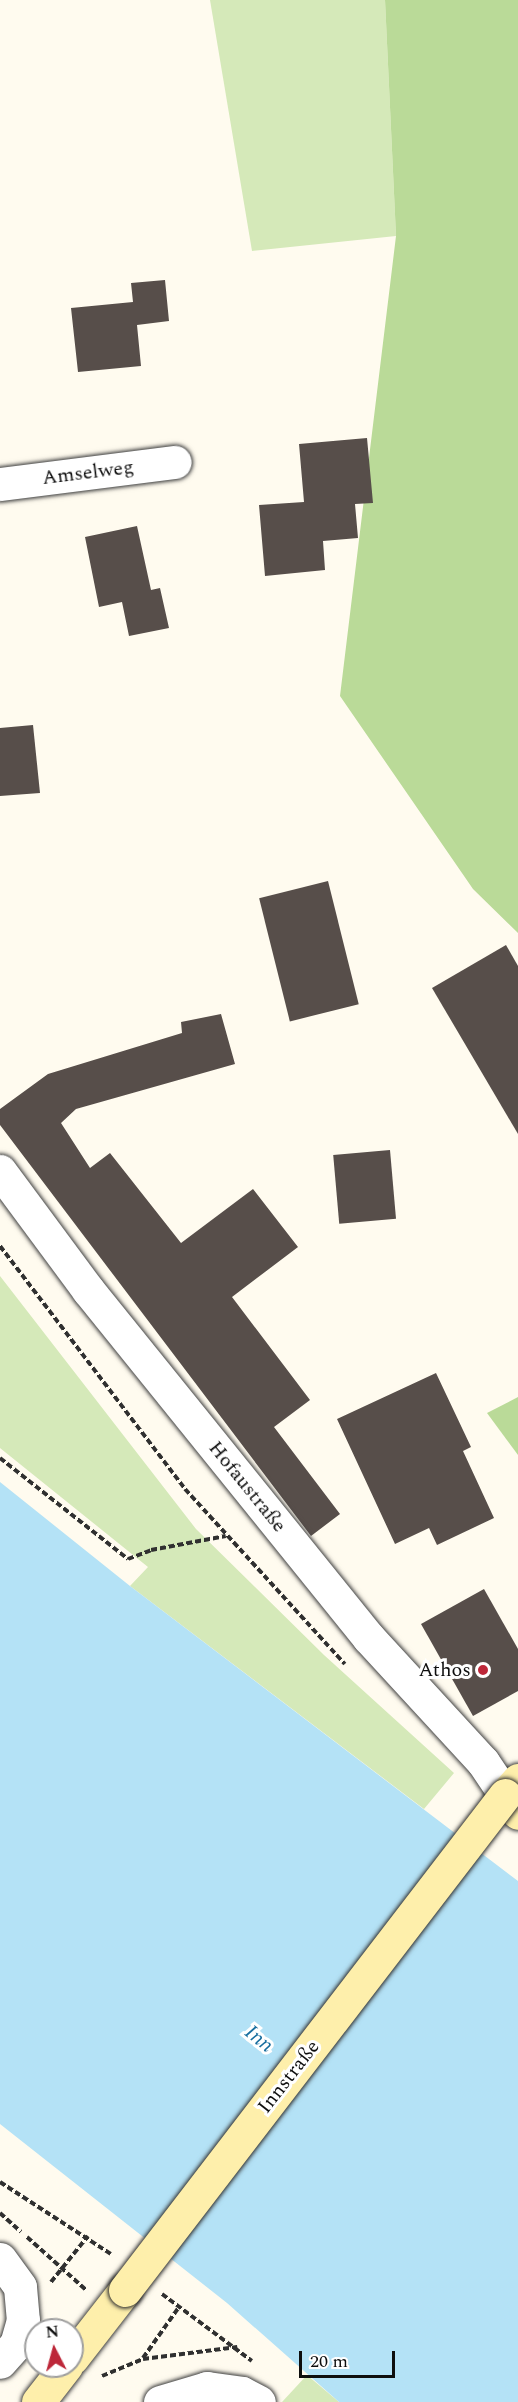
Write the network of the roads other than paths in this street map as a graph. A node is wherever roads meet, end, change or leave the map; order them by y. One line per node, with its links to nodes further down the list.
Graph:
1 (175, 462): 2 (street, Amselweg)
2 (0, 484)
3 (0, 1171): 4 (street, Hofaustraße)
4 (514, 1796): 7 (main road, Innstraße, bridge)
5 (0, 2259): 6 (street)
6 (0, 2362)
7 (84, 2367)
8 (57, 2378): 9 (main road)
9 (38, 2402)
10 (160, 2402): 11 (street)
11 (259, 2402)

